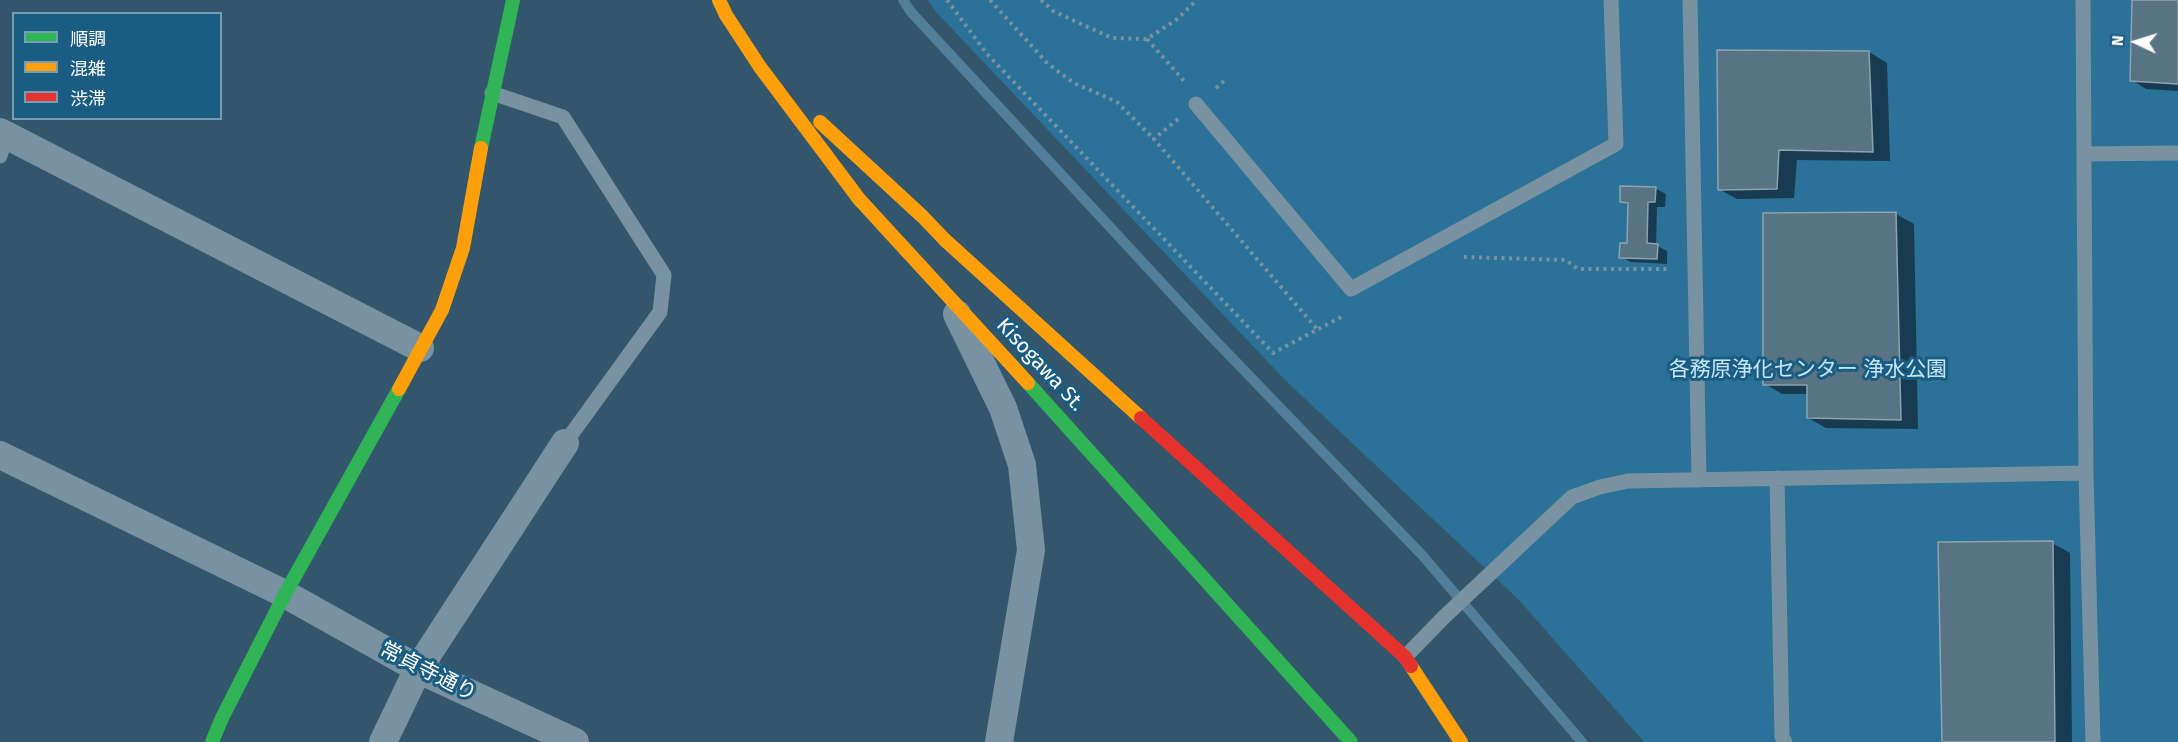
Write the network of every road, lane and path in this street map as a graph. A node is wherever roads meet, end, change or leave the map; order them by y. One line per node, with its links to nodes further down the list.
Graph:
1 (513, 0): 12 (main road)
2 (719, 0): 10 (main road, Kisogawa St.)
3 (990, 0): 14 (path)
4 (1041, 0): 9 (path)
5 (1197, 0): 9 (path)
6 (1611, 0): 13 (lane)
7 (1690, 0): 25 (lane)
8 (2083, 0): 17 (lane)
9 (1147, 39): 13 (path)
10 (760, 67): 18 (main road, Kisogawa St.); 27 (main road)
11 (1224, 81): 13 (path)
12 (492, 93): 20 (main road); 21 (lane)
13 (1198, 102): 14 (path)
14 (1154, 139): 19 (path)
15 (2, 141): 20 (street)
16 (2178, 153): 17 (lane)
17 (2084, 154): 23 (lane)
18 (949, 297): 32 (street); 33 (main road, Kisogawa St.)
19 (1317, 329)
20 (420, 348): 26 (main road)
21 (565, 443): 28 (street)
22 (0, 455): 26 (street, 常貞寺通り)
23 (2086, 473): 24 (lane); 36 (lane)
24 (1777, 478): 25 (lane); 35 (lane)
25 (1699, 480): 27 (lane)
26 (285, 594): 28 (street, 常貞寺通り); 29 (main road)
27 (1405, 657): 34 (main road)
28 (418, 669): 30 (street); 31 (street, 常貞寺通り)
29 (212, 742)
30 (383, 742)
31 (575, 742)
32 (999, 742)
33 (1351, 742)
34 (1461, 742)
35 (1785, 742)
36 (2093, 742)

